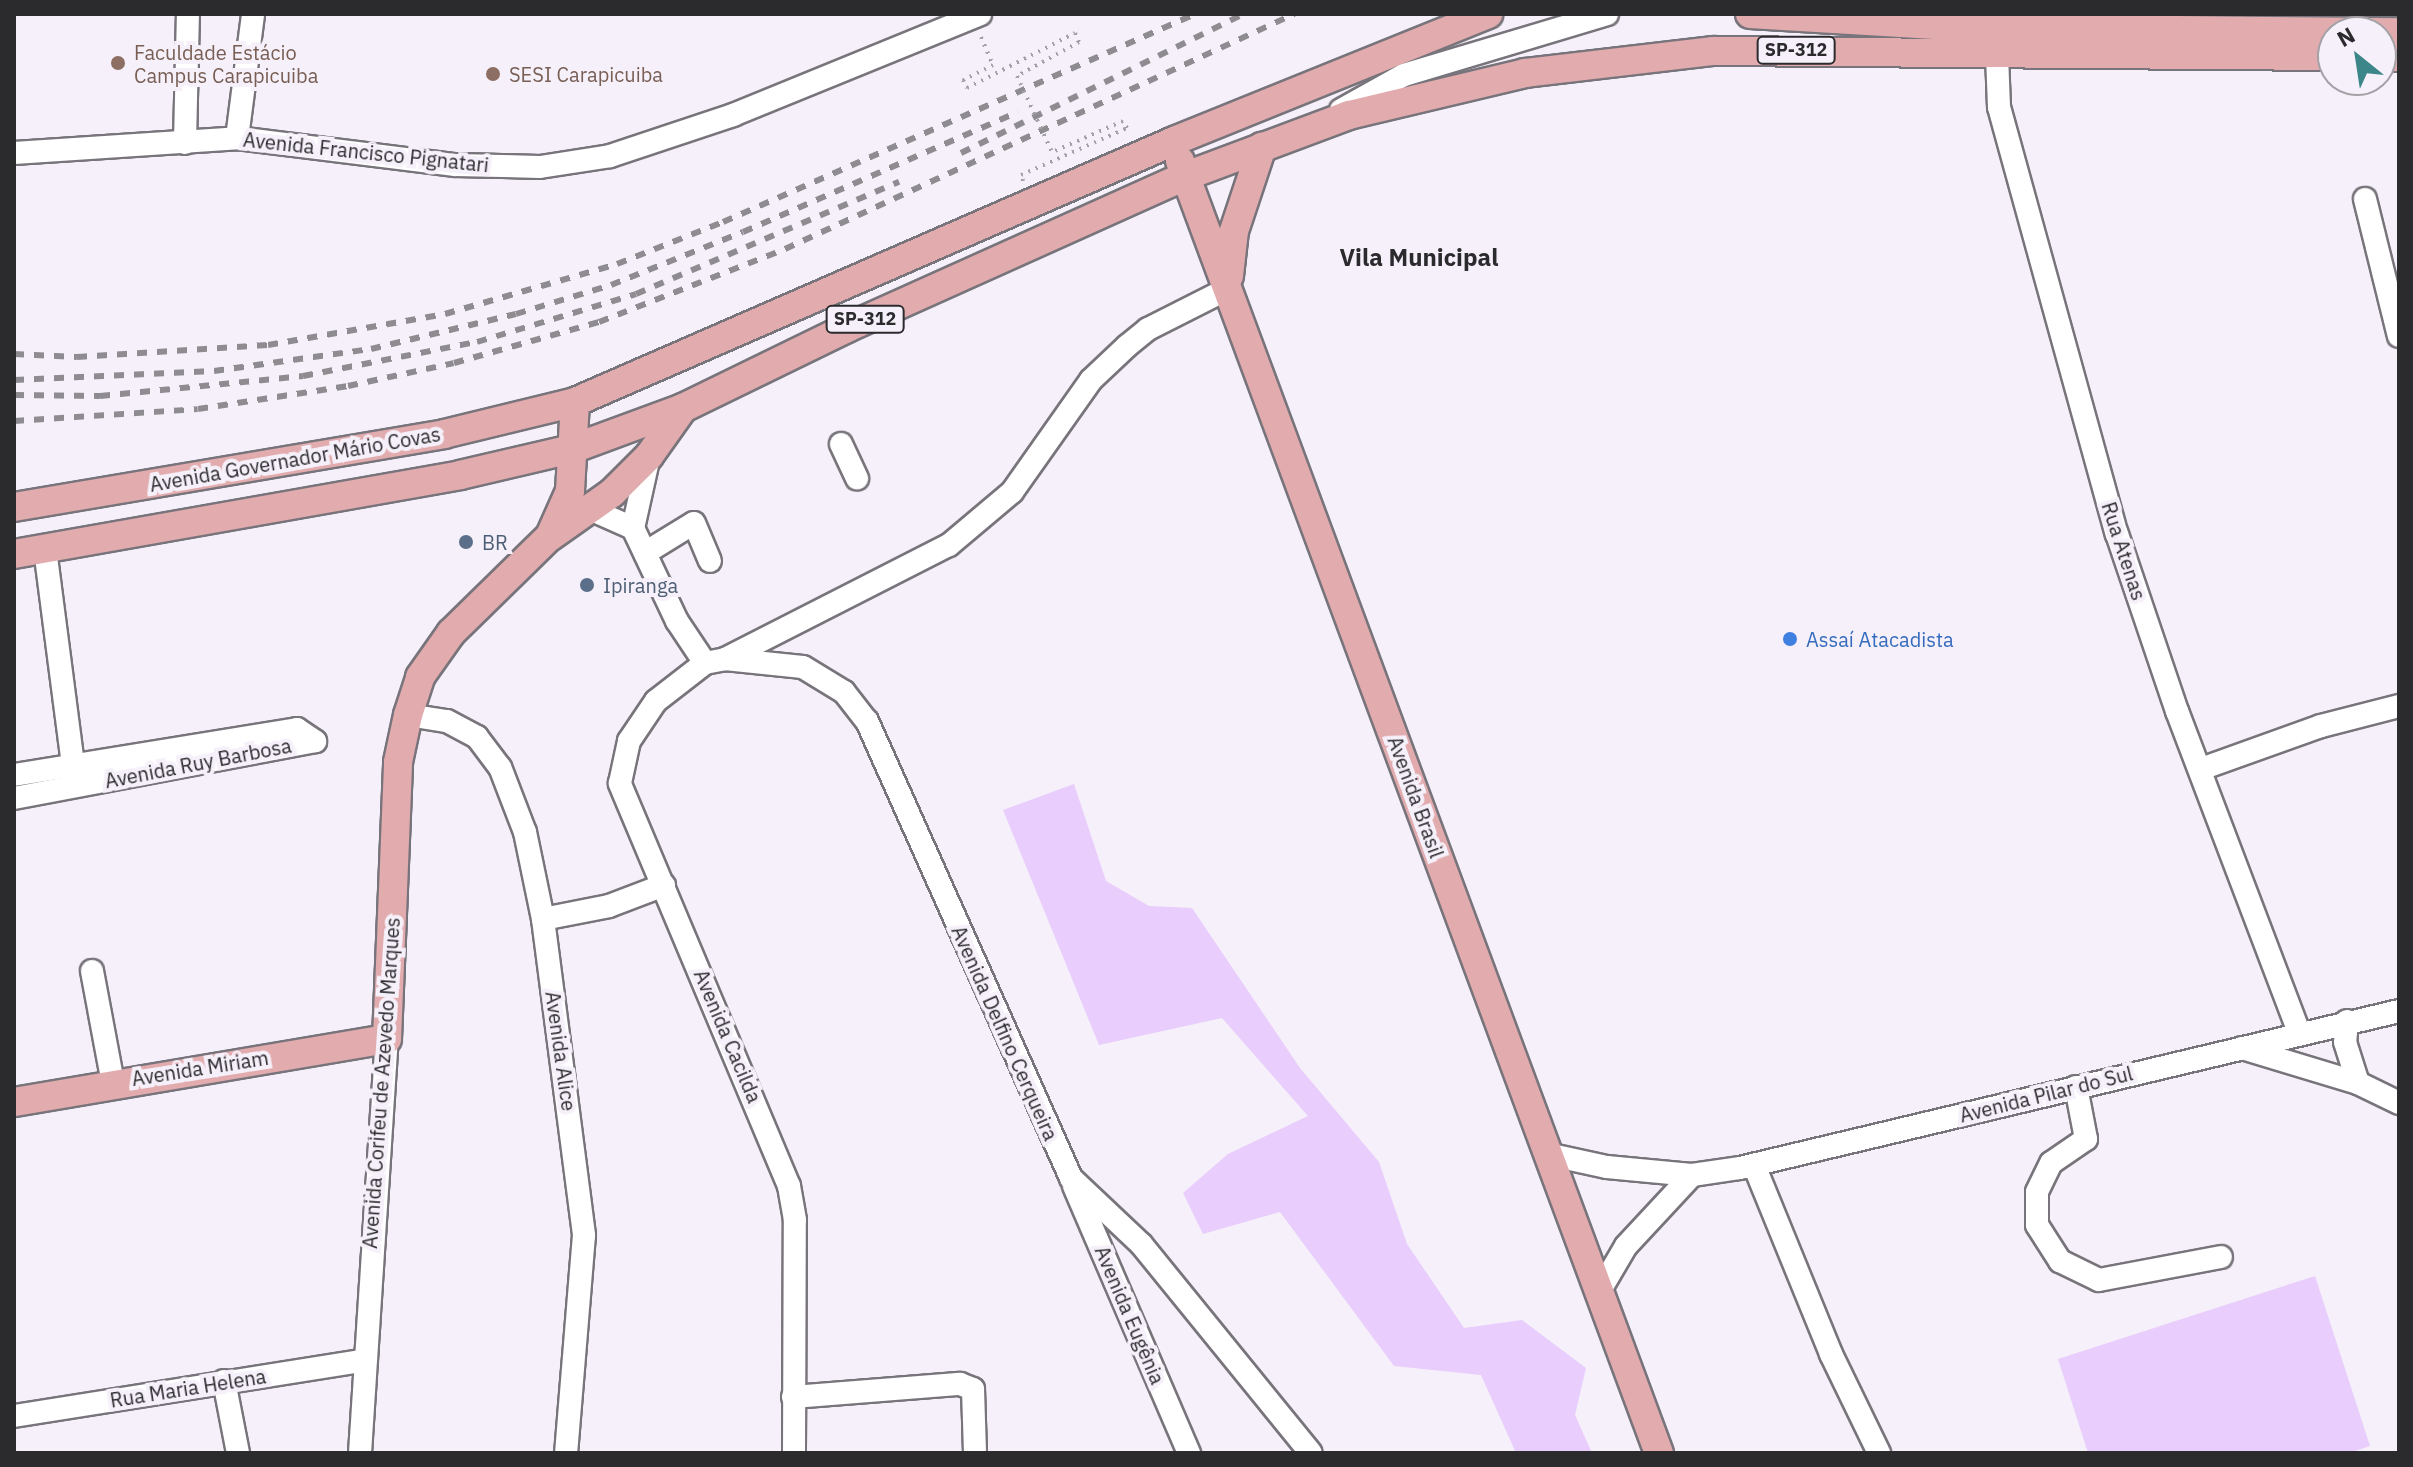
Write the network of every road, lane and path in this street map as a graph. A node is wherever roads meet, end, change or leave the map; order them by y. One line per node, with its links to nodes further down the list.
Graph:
1 (188, 14): 15 (street)
2 (253, 14): 13 (street)
3 (944, 14): 9 (street)
4 (1488, 14): 14 (main road, SP-312)
5 (1607, 14): 12 (street)
6 (1750, 14): 8 (main road)
7 (976, 16): 9 (street, Avenida Francisco Pignatari); 17 (path, bridge)
8 (2399, 32)
9 (923, 40): 13 (street, Avenida Francisco Pignatari)
10 (1997, 55): 11 (main road, SP-312); 12 (main road, SP-312); 41 (street, Rua Atenas)
11 (2317, 56)
12 (1298, 134): 16 (main road, SP-312)
13 (237, 138): 15 (street, Avenida Francisco Pignatari)
14 (1174, 141): 19 (main road, Avenida Brasil); 23 (main road, SP-312)
15 (185, 143): 18 (street, Avenida Francisco Pignatari)
16 (1262, 147): 19 (main road, SP-312); 21 (main road)
17 (1052, 152)
18 (14, 153)
19 (1186, 176): 21 (main road, Avenida Brasil); 24 (main road, SP-312)
20 (2365, 199): 22 (street)
21 (1229, 288): 37 (street, Avenida Cacilda); 57 (main road, Avenida Brasil)
22 (2399, 336)
23 (575, 402): 26 (main road); 29 (main road, Avenida Governador Mário Covas / SP-312)
24 (683, 408): 26 (main road, SP-312); 27 (main road)
25 (841, 444): 28 (street)
26 (572, 449): 32 (main road); 33 (main road, SP-312)
27 (649, 456): 30 (main road); 31 (street)
28 (857, 479)
29 (14, 507)
30 (592, 510): 31 (street); 32 (main road)
31 (633, 528): 34 (street)
32 (550, 536): 39 (main road)
33 (45, 549): 35 (main road, SP-312); 40 (street)
34 (645, 553): 36 (street); 37 (street)
35 (14, 554)
36 (710, 561)
37 (715, 661): 44 (street, Avenida Cacilda); 60 (street, Avenida Delfino Cerqueira)
38 (2399, 706): 41 (street)
39 (408, 715): 45 (street, Avenida Alice); 50 (main road, Avenida Corifeu de Azevedo Marques)
40 (73, 766): 42 (street, Avenida Ruy Barbosa); 43 (street, Avenida Ruy Barbosa)
41 (2201, 769): 49 (street, Rua Atenas)
42 (14, 775)
43 (14, 798)
44 (664, 885): 45 (street); 65 (street, Avenida Cacilda)
45 (543, 919): 69 (street, Avenida Alice)
46 (92, 971): 52 (street)
47 (2399, 1011): 48 (street, Avenida Pilar do Sul)
48 (2347, 1021): 49 (street, Avenida Pilar do Sul); 53 (street)
49 (2299, 1033): 51 (street, Avenida Pilar do Sul)
50 (387, 1039): 52 (main road, Avenida Miriam); 63 (street, Avenida Corifeu de Azevedo Marques)
51 (2242, 1048): 53 (street); 54 (street, Avenida Pilar do Sul)
52 (113, 1083): 55 (main road, Avenida Miriam)
53 (2358, 1083): 56 (street)
54 (2076, 1087): 58 (street, Avenida Pilar do Sul); 61 (street)
55 (14, 1102)
56 (2399, 1103)
57 (1547, 1154): 59 (street, Avenida Pilar do Sul); 62 (main road, Avenida Brasil)
58 (1754, 1165): 59 (street, Avenida Pilar do Sul); 75 (street)
59 (1692, 1175): 62 (street)
60 (1071, 1178): 72 (street, Avenida Eugênia); 73 (street, Avenida Delfino Cerqueira)
61 (2221, 1257)
62 (1599, 1292): 74 (main road, Avenida Brasil)
63 (362, 1361): 64 (street, Rua Maria Helena); 68 (street, Avenida Corifeu de Azevedo Marques)
64 (224, 1381): 66 (street, Rua Maria Helena); 67 (street)
65 (793, 1397): 70 (street, Avenida Cacilda); 71 (street)
66 (14, 1416)
67 (238, 1453)
68 (360, 1453)
69 (566, 1453)
70 (794, 1453)
71 (975, 1453)
72 (1189, 1453)
73 (1311, 1453)
74 (1659, 1453)
75 (1879, 1453)

